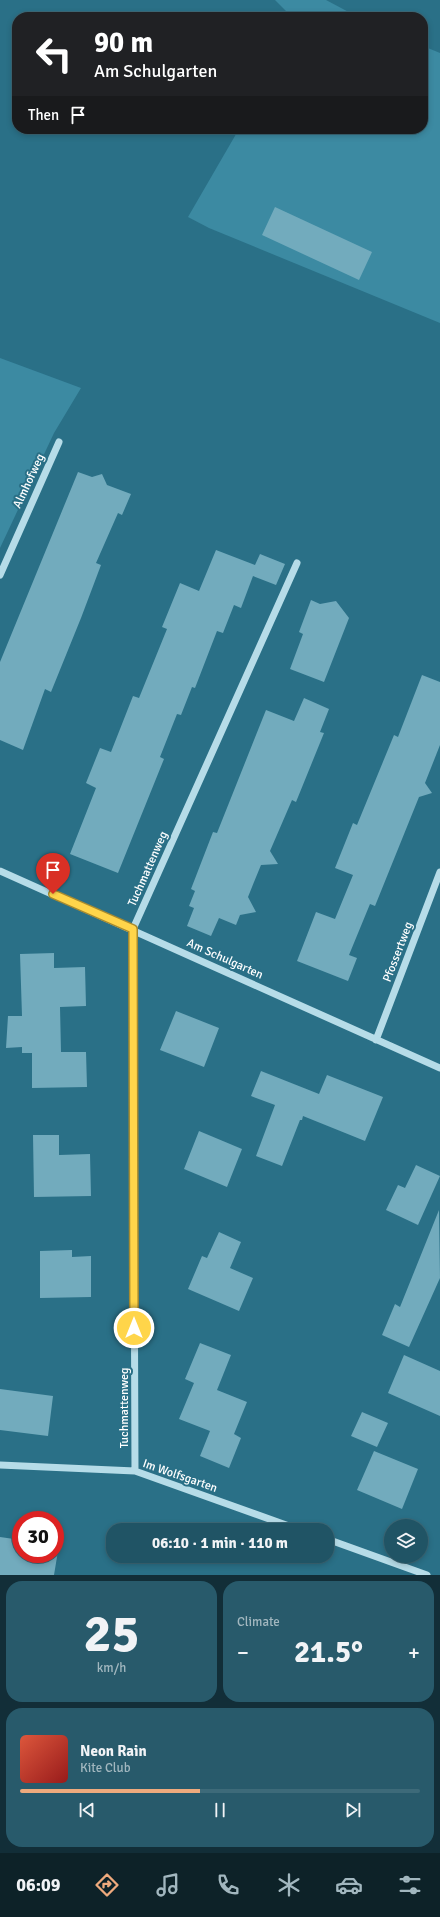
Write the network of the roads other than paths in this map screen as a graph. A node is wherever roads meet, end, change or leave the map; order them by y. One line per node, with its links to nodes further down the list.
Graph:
1 (59, 442): 3 (street, Almhofweg)
2 (297, 563): 6 (street, Tuchmattenweg)
3 (0, 575)
4 (0, 871): 6 (street, Am Schulgarten)
5 (440, 872): 7 (street, Pfossertweg)
6 (133, 929): 7 (street, Am Schulgarten); 10 (street, Tuchmattenweg)
7 (376, 1040): 8 (street, Am Schulgarten)
8 (440, 1068)
9 (0, 1465): 10 (street, Im Wolfsgarten)
10 (135, 1471): 11 (street, Im Wolfsgarten)
11 (280, 1523)
12 (334, 1542): 13 (street)
13 (427, 1575)

